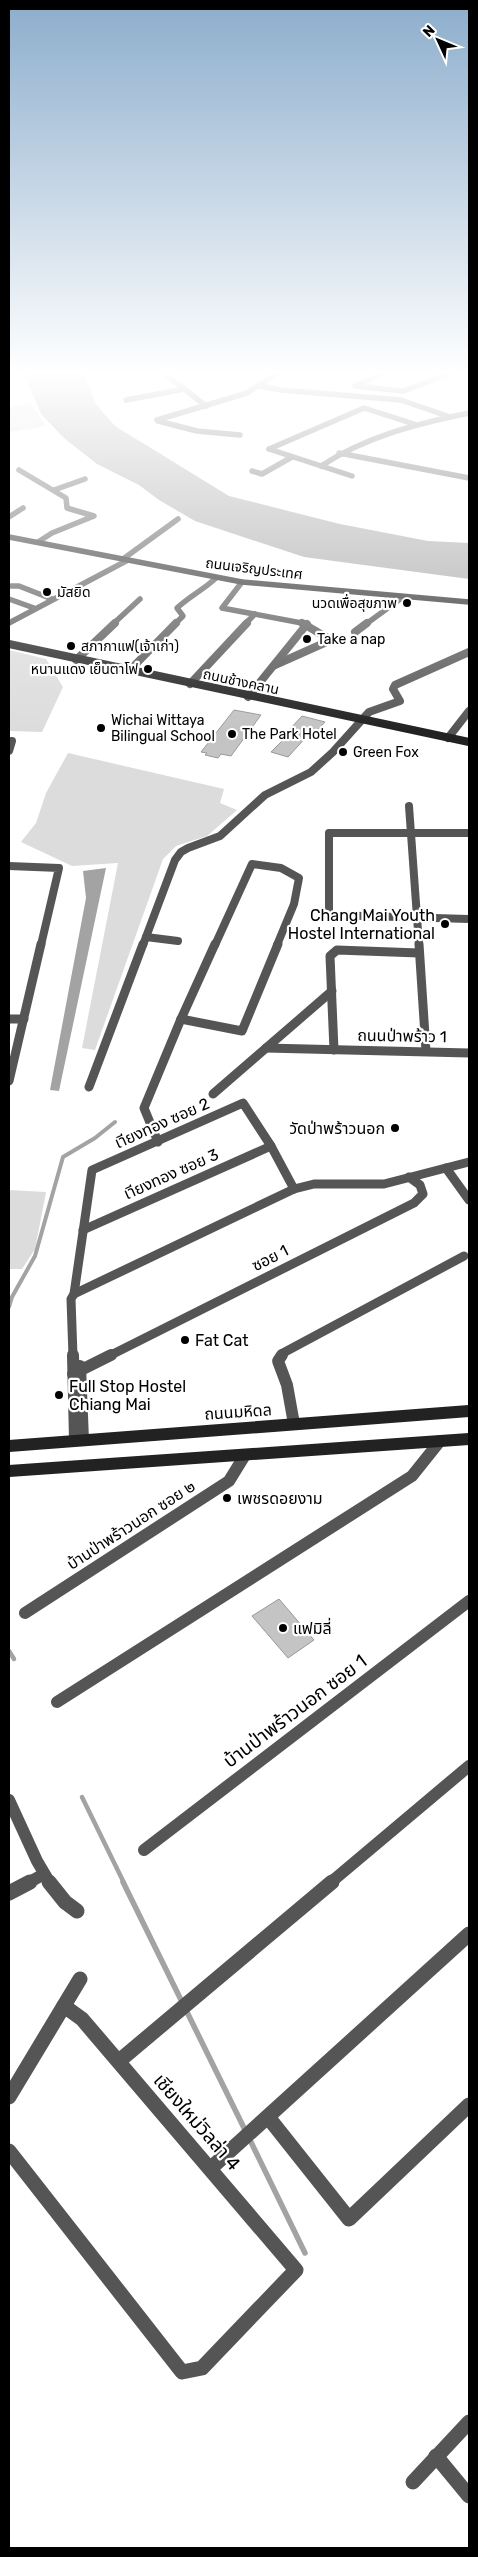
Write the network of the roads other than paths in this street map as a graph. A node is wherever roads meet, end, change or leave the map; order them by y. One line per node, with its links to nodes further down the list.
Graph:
1 (58, 492): 6 (street)
2 (23, 508): 3 (street)
3 (9, 517)
4 (178, 519): 7 (street)
5 (9, 537): 6 (street, ถนนเจริญประเทศ)
6 (38, 542): 7 (street, ถนนเจริญประเทศ)
7 (126, 559): 8 (street, ถนนเจริญประเทศ); 12 (street)
8 (216, 578): 9 (street, ถนนเจริญประเทศ); 25 (street)
9 (242, 582): 11 (street, ถนนเจริญประเทศ); 17 (street)
10 (9, 586): 12 (street)
11 (403, 597): 15 (street, ถนนเจริญประเทศ); 20 (street)
12 (52, 599): 16 (street)
13 (140, 599): 23 (street)
14 (9, 600): 16 (street)
15 (469, 602)
16 (34, 608): 18 (street)
17 (255, 614): 19 (street); 26 (street)
18 (9, 623)
19 (307, 624): 24 (street); 24 (street)
20 (356, 632)
21 (9, 644): 23 (street, ถนนช้างคลาน)
22 (469, 652): 29 (street)
23 (76, 660): 25 (street, ถนนช้างคลาน)
24 (272, 667): 27 (street)
25 (130, 671): 26 (street, ถนนช้างคลาน)
26 (190, 684): 27 (street, ถนนช้างคลาน)
27 (248, 697): 29 (street, ถนนช้างคลาน)
28 (469, 711): 30 (street)
29 (361, 719): 30 (street, ถนนช้างคลาน); 40 (street)
30 (448, 738): 32 (street, ถนนช้างคลาน)
31 (10, 741): 33 (street)
32 (469, 742)
33 (9, 751)
34 (409, 806): 35 (street)
35 (410, 833): 36 (street); 38 (street); 38 (street)
36 (469, 833)
37 (9, 866): 45 (street)
38 (416, 917): 39 (street); 42 (street)
39 (469, 919)
40 (146, 938): 41 (street); 52 (street)
41 (178, 941)
42 (419, 954): 43 (street); 49 (street)
43 (332, 991): 47 (street); 48 (street)
44 (9, 1019): 45 (street)
45 (24, 1019): 51 (street)
46 (181, 1019): 46 (street); 54 (street)
47 (266, 1048): 48 (street, ถนนป่าพร้าว 1); 53 (street)
48 (334, 1050): 49 (street, ถนนป่าพร้าว 1)
49 (426, 1051): 50 (street, ถนนป่าพร้าว 1)
50 (469, 1053)
51 (9, 1081)
52 (89, 1087)
53 (213, 1094)
54 (158, 1142): 55 (street, เาียงทอง ซอย 2); 61 (street, เาียงทอง ซอย 2)
55 (272, 1146): 59 (street); 61 (street, เาียงทอง ซอย 3)
56 (469, 1162): 57 (street)
57 (446, 1168): 58 (street); 60 (street)
58 (409, 1177): 59 (street); 64 (street, ซอย 1)
59 (294, 1189): 63 (street)
60 (469, 1200)
61 (83, 1230): 63 (street)
62 (464, 1256): 66 (street)
63 (74, 1294): 64 (street)
64 (77, 1372): 68 (street)
65 (469, 1411): 66 (street, ถนนมหิดล)
66 (294, 1424): 68 (street, ถนนมหิดล)
67 (469, 1439): 69 (street)
68 (79, 1440): 70 (street, ถนนมหิดล)
69 (440, 1442): 71 (street); 75 (street)
70 (9, 1446)
71 (245, 1454): 72 (street); 74 (street, บ้านป่าพร้าวนอก ซอย ๒)
72 (9, 1470)
73 (469, 1601): 78 (street, บ้านป่าพร้าวนอก ซอย 1)
74 (25, 1613)
75 (57, 1702)
76 (469, 1766): 85 (street)
77 (9, 1800): 79 (street)
78 (144, 1850)
79 (44, 1874): 80 (street); 81 (street)
80 (9, 1893)
81 (77, 1911)
82 (469, 1934): 88 (street)
83 (80, 1979): 84 (street)
84 (64, 2006): 85 (street, เชียงใหม่วิลล่า 4); 86 (street)
85 (119, 2061): 90 (street, เชียงใหม่วิลล่า 4)
86 (9, 2097)
87 (469, 2105): 88 (street)
88 (268, 2117): 90 (street)
89 (9, 2151): 90 (street, เชียงใหม่วิลล่า 4)
90 (211, 2168)
91 (469, 2422): 92 (street)
92 (436, 2456): 93 (street); 94 (street)
93 (413, 2482)
94 (469, 2496)

